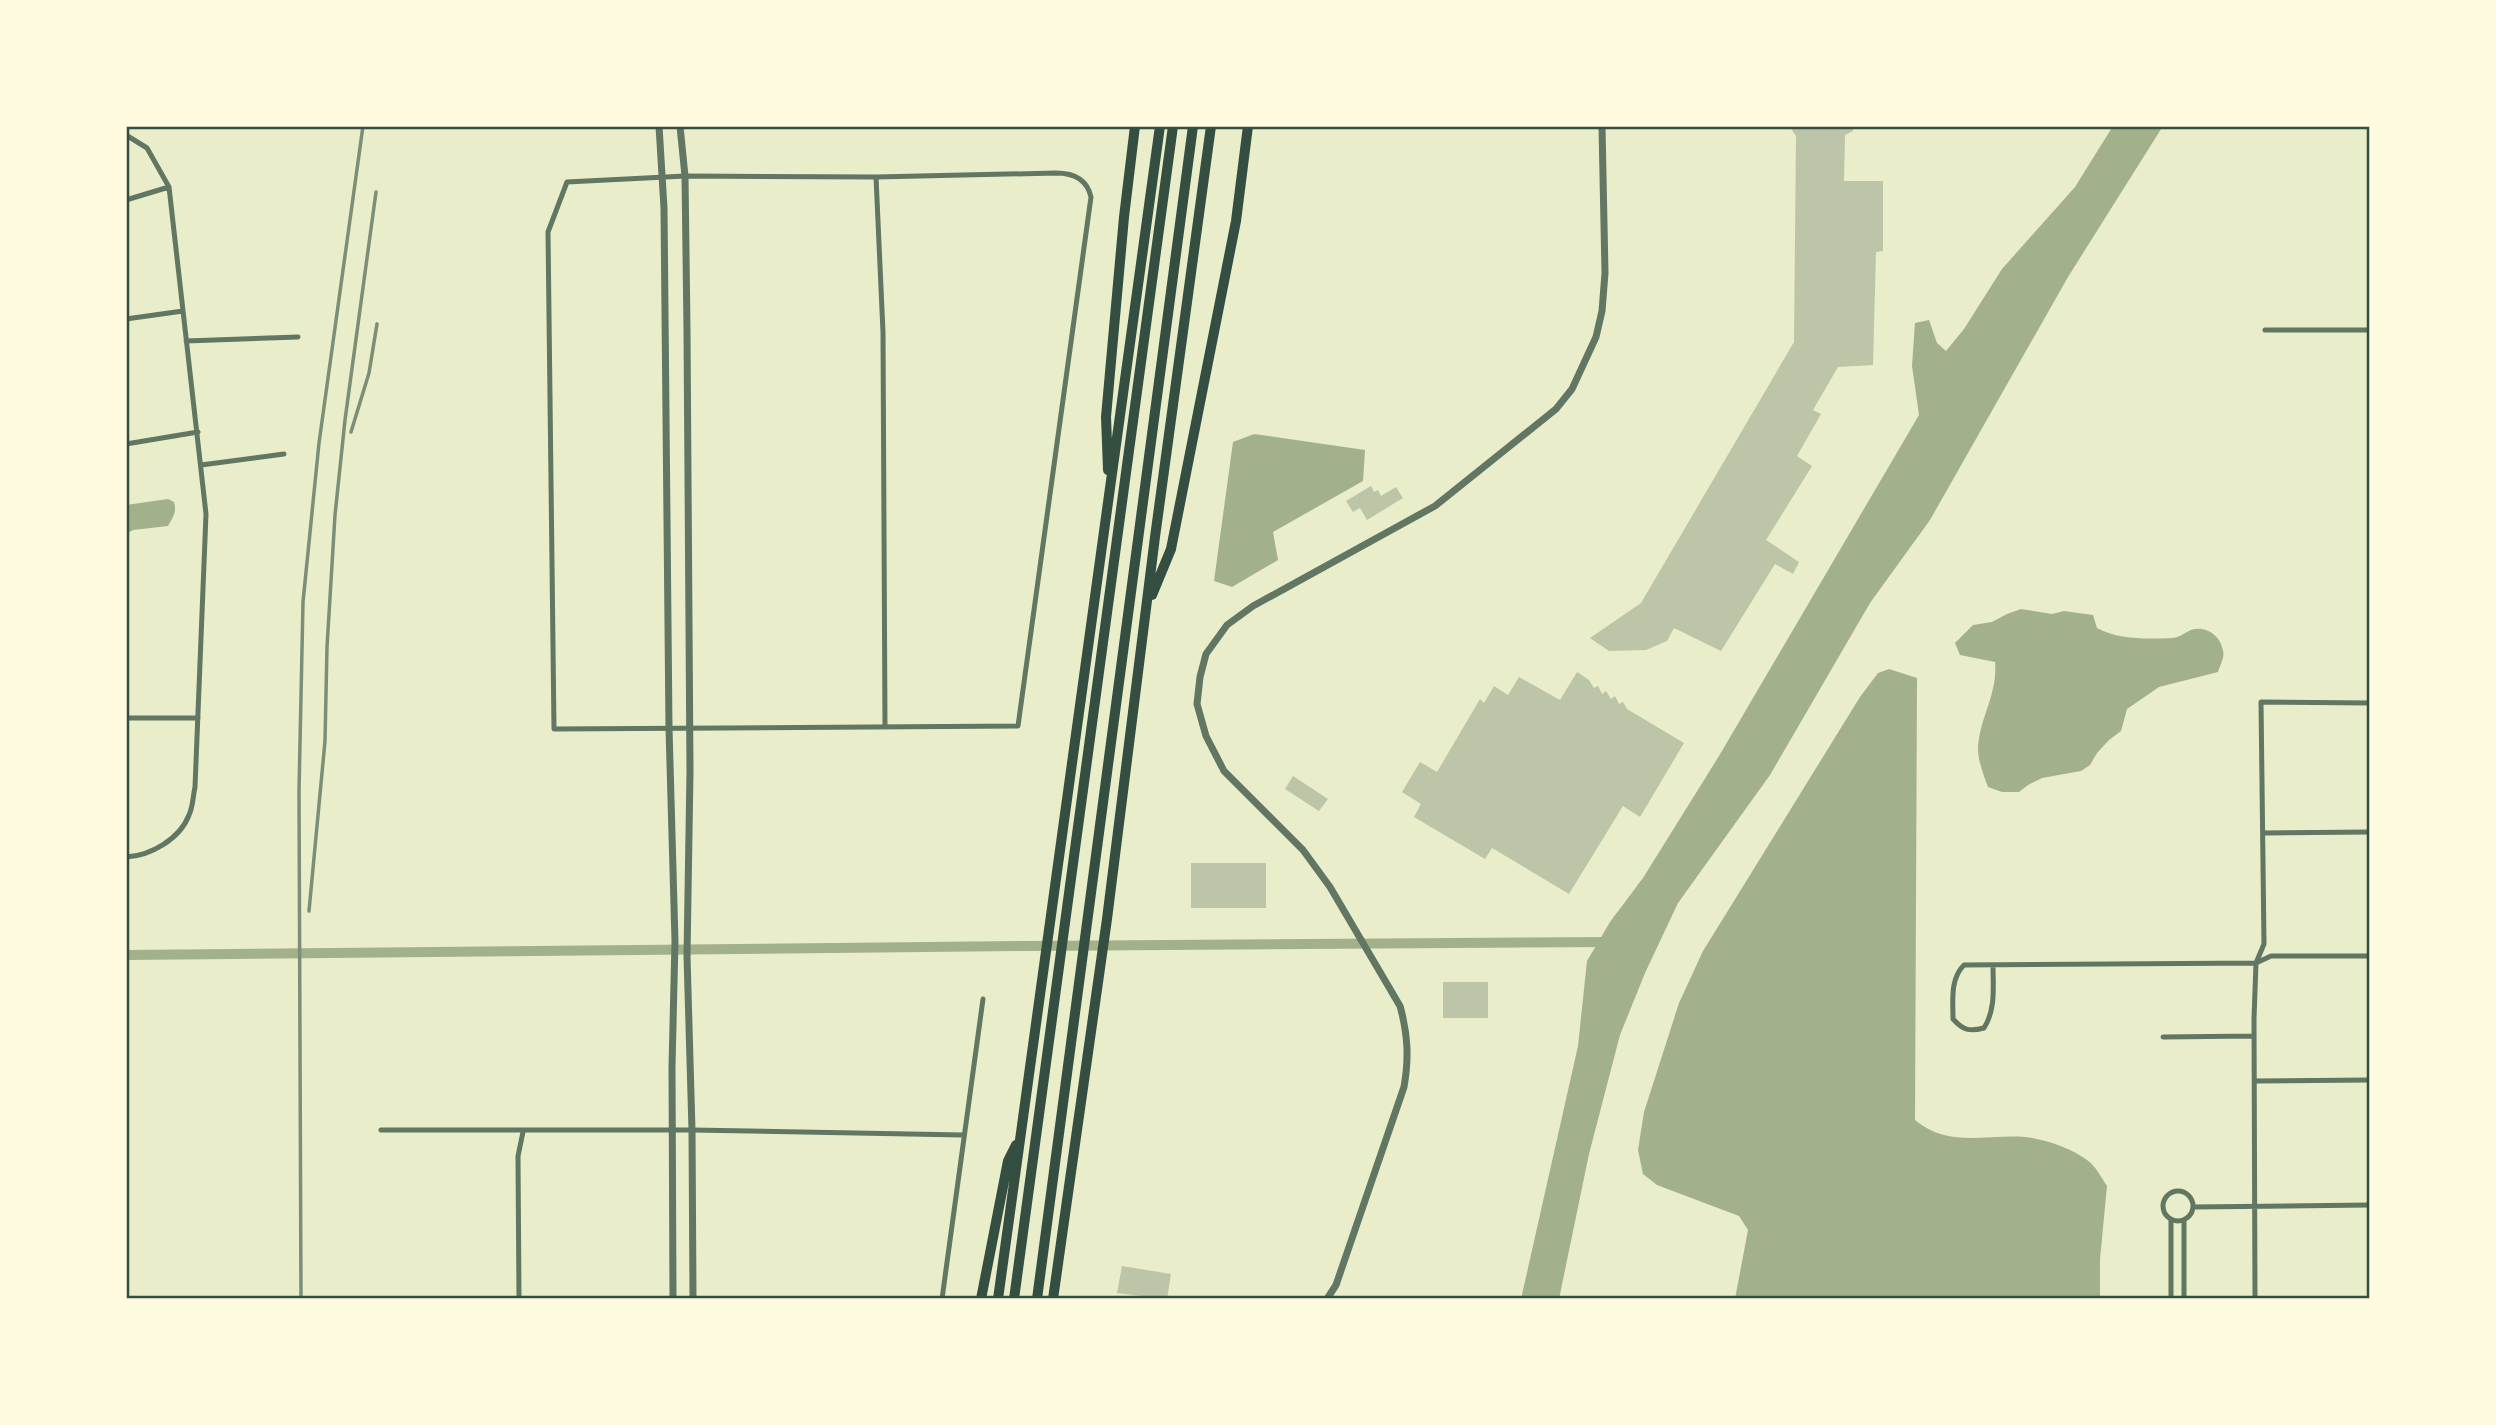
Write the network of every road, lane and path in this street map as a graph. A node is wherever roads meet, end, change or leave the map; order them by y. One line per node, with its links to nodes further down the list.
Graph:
1 (659, 126): 13 (street)
2 (680, 126): 11 (street)
3 (1135, 126): 26 (highway)
4 (1160, 126): 26 (highway)
5 (1173, 126): 62 (highway)
6 (1194, 126): 63 (highway)
7 (1211, 126): 27 (highway)
8 (1248, 126): 27 (highway)
9 (1602, 126): 65 (street)
10 (126, 135): 14 (street)
11 (685, 176): 12 (street); 13 (street); 32 (street)
12 (876, 177): 31 (street); 31 (street)
13 (661, 178): 33 (street); 33 (street)
14 (169, 187): 15 (street); 16 (street)
15 (126, 200)
16 (183, 311): 17 (street); 21 (street)
17 (126, 319)
18 (2265, 330): 19 (street)
19 (2370, 330)
20 (298, 337): 21 (street)
21 (186, 341): 22 (street)
22 (198, 432): 23 (street); 25 (street)
23 (126, 444)
24 (284, 454): 25 (street)
25 (201, 465): 30 (street)
26 (1109, 495): 50 (highway)
27 (1147, 608): 64 (highway)
28 (2370, 703): 35 (street)
29 (126, 718): 30 (street)
30 (198, 718): 36 (street)
31 (884, 726): 32 (street)
32 (690, 727): 33 (street); 47 (street)
33 (668, 728): 46 (street)
34 (2370, 832): 35 (street)
35 (2264, 833): 38 (street)
36 (126, 856)
37 (2370, 956): 38 (street)
38 (2256, 963): 39 (street); 41 (street)
39 (1993, 965): 39 (street)
40 (983, 999): 49 (street)
41 (2254, 1036): 42 (street); 44 (street)
42 (2163, 1037)
43 (2370, 1080): 44 (street)
44 (2255, 1081): 53 (street)
45 (381, 1130): 48 (street)
46 (672, 1130): 47 (street); 48 (street); 57 (street)
47 (692, 1130): 49 (street); 58 (street)
48 (523, 1132): 56 (street)
49 (963, 1135): 59 (street)
50 (1020, 1135): 60 (highway); 61 (highway)
51 (2370, 1205): 53 (street)
52 (2193, 1207): 53 (street); 54 (street); 55 (street)
53 (2256, 1207): 68 (street)
54 (2171, 1220): 55 (street); 66 (street)
55 (2184, 1221): 67 (street)
56 (519, 1299)
57 (673, 1299)
58 (693, 1299)
59 (942, 1299)
60 (981, 1299)
61 (998, 1299)
62 (1014, 1299)
63 (1037, 1299)
64 (1054, 1299)
65 (1327, 1299)
66 (2171, 1299)
67 (2184, 1299)
68 (2255, 1299)

